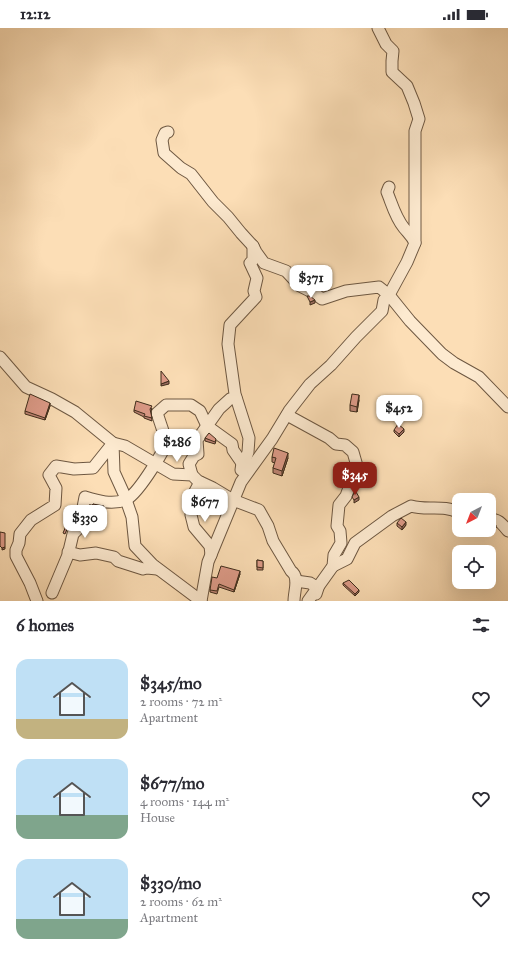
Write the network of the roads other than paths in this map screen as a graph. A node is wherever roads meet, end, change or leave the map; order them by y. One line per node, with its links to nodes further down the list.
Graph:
1 (378, 28): 4 (street)
2 (168, 132): 5 (street)
3 (389, 187): 4 (street)
4 (415, 243): 6 (street)
5 (253, 246): 6 (street); 8 (street)
6 (389, 295): 9 (street); 10 (street)
7 (0, 357): 12 (street)
8 (236, 398): 11 (street); 13 (street)
9 (508, 407)
10 (287, 415): 17 (street); 24 (street)
11 (207, 426): 13 (street); 14 (street); 15 (street)
12 (113, 443): 14 (street); 18 (street); 29 (street)
13 (242, 463): 17 (street)
14 (155, 464): 15 (street); 18 (street)
15 (192, 475): 16 (street)
16 (200, 482): 17 (street); 23 (street)
17 (236, 495): 23 (street); 26 (street)
18 (126, 500): 22 (street); 25 (street)
19 (452, 509): 24 (street)
20 (496, 520): 21 (street)
21 (508, 531)
22 (68, 552): 25 (street); 28 (street)
23 (211, 555): 30 (street)
24 (333, 566): 27 (street)
25 (157, 569): 30 (street)
26 (296, 581): 27 (street); 31 (street)
27 (318, 588): 32 (street); 33 (street)
28 (52, 593)
29 (37, 601)
30 (201, 601)
31 (294, 601)
32 (308, 601)
33 (314, 601)

